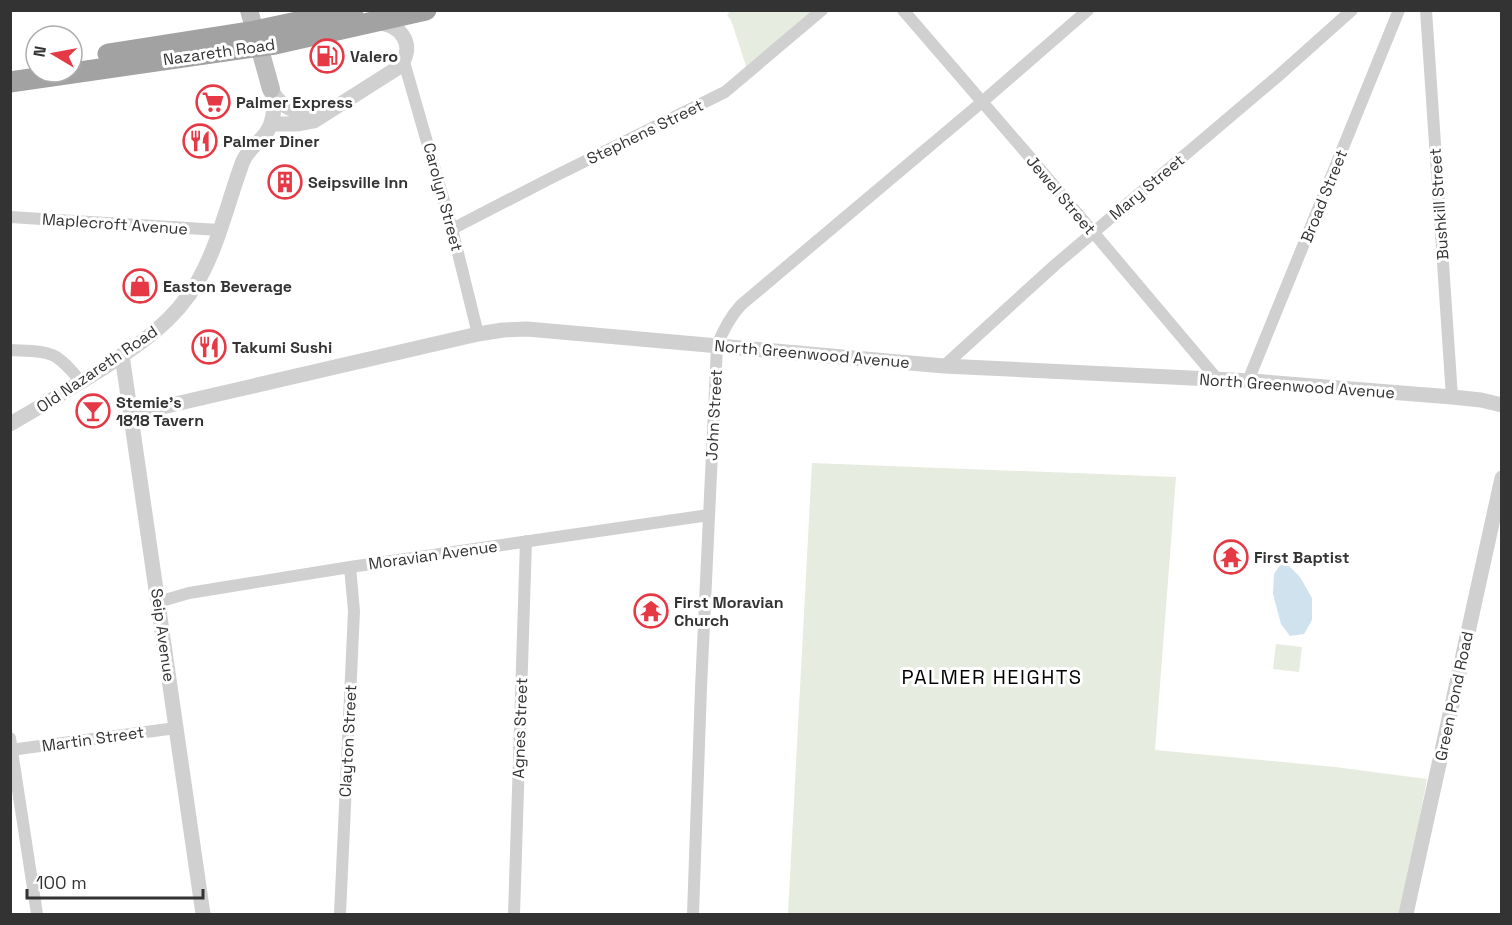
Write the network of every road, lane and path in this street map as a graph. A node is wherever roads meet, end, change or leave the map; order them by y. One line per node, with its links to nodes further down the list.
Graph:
1 (249, 10): 11 (main road)
2 (353, 10): 11 (highway, Nazareth Road)
3 (426, 10): 10 (highway, Nazareth Road)
4 (822, 10): 20 (street, Stephens Street)
5 (903, 10): 16 (street, Jewel Street)
6 (1088, 10): 16 (street, John Street)
7 (1352, 10): 22 (street, Mary Street)
8 (1399, 10): 29 (street, Broad Street)
9 (1426, 10): 31 (street, Bushkill Street)
10 (373, 23): 11 (highway, Nazareth Road); 13 (street)
11 (257, 39): 12 (highway, Nazareth Road); 14 (highway, Nazareth Road); 15 (main road)
12 (84, 59)
13 (404, 62): 17 (street); 20 (street, Carolyn Street)
14 (10, 82)
15 (271, 89): 17 (street); 18 (street)
16 (982, 102): 22 (street, Jewel Street); 24 (street, John Street)
17 (329, 112): 18 (street)
18 (271, 124): 21 (street, Old Nazareth Road)
19 (10, 217): 21 (street, Maplecroft Avenue)
20 (452, 229): 23 (street, Carolyn Street)
21 (219, 230): 26 (street, Old Nazareth Road)
22 (1094, 233): 27 (street, Mary Street); 28 (street, Jewel Street)
23 (478, 334): 24 (street, North Greenwood Avenue); 33 (street, North Greenwood Avenue)
24 (717, 346): 27 (street, North Greenwood Avenue); 36 (street, John Street)
25 (10, 350): 30 (street)
26 (122, 356): 30 (street, Old Nazareth Road); 33 (street, Seip Avenue)
27 (944, 366): 28 (street, North Greenwood Avenue)
28 (1218, 380): 29 (street, North Greenwood Avenue)
29 (1248, 381): 31 (street, North Greenwood Avenue)
30 (81, 382): 34 (street, Old Nazareth Road)
31 (1452, 397): 32 (street, North Greenwood Avenue)
32 (1502, 405)
33 (132, 414): 39 (street, Seip Avenue)
34 (10, 424)
35 (1502, 478): 47 (street, Green Pond Road)
36 (709, 515): 37 (street, Moravian Avenue); 46 (street, John Street)
37 (526, 541): 38 (street, Moravian Avenue); 45 (street, Agnes Street)
38 (350, 567): 39 (street, Moravian Avenue); 44 (street, Clayton Street)
39 (158, 602): 40 (street, Seip Avenue)
40 (176, 728): 41 (street, Martin Street); 43 (street, Seip Avenue)
41 (11, 746): 42 (street)
42 (37, 915)
43 (203, 915)
44 (340, 915)
45 (514, 915)
46 (693, 915)
47 (1406, 915)

